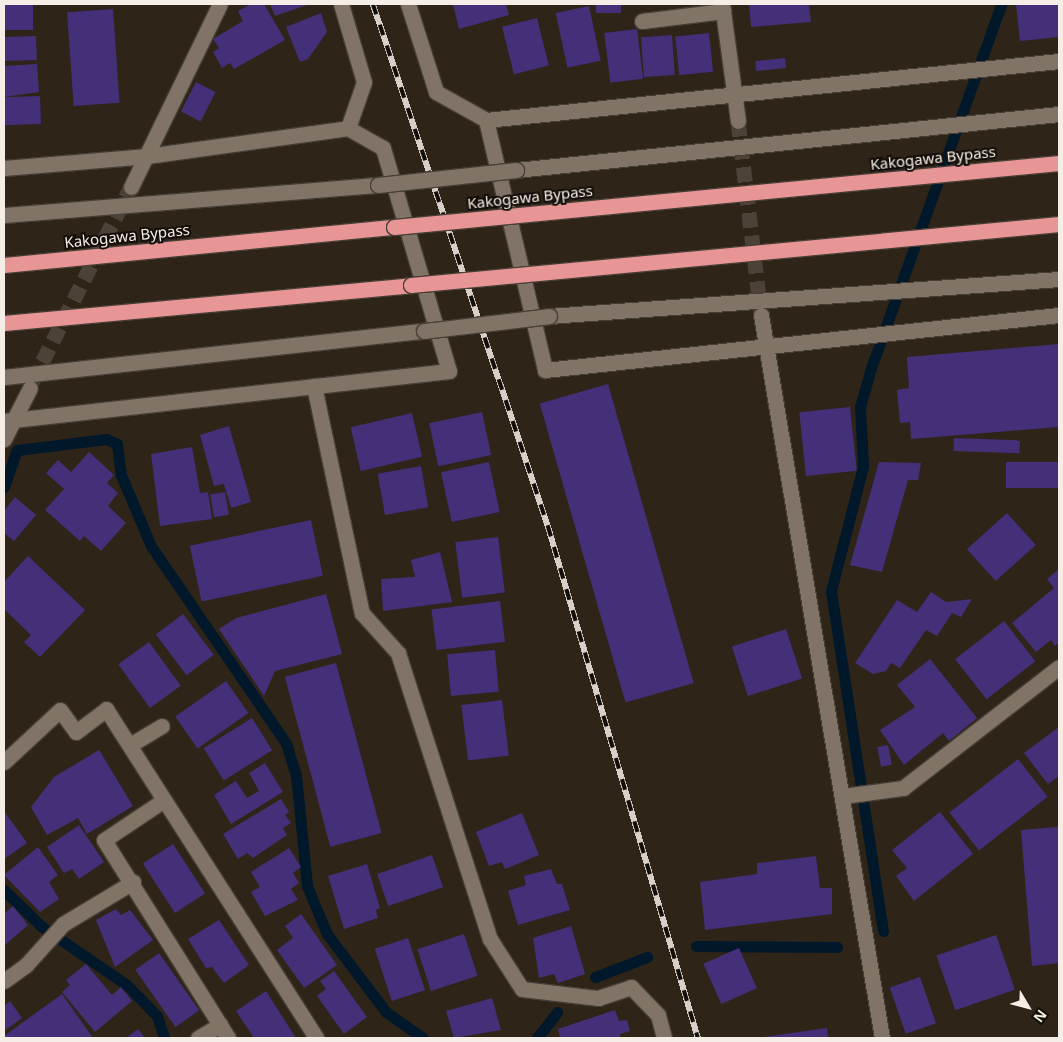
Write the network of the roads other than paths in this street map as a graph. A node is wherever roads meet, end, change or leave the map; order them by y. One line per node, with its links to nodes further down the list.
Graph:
1 (220, 4): 12 (street)
2 (340, 4): 11 (street)
3 (408, 4): 9 (street)
4 (722, 8): 5 (street); 7 (street)
5 (642, 21)
6 (1059, 61): 7 (street)
7 (734, 95): 9 (street); 10 (street)
8 (1059, 114): 16 (street, bridge)
9 (486, 120): 23 (street)
10 (738, 121)
11 (348, 128): 12 (street); 25 (street)
12 (147, 156): 14 (street); 15 (street)
13 (1059, 163): 18 (highway, Kakogawa Bypass, bridge)
14 (4, 168)
15 (131, 187)
16 (4, 215)
17 (1059, 224): 22 (highway, bridge)
18 (4, 265)
19 (1059, 279): 24 (street, bridge)
20 (761, 315): 23 (street)
21 (1059, 315): 23 (street)
22 (4, 323)
23 (765, 345): 33 (street)
24 (4, 377)
25 (314, 386): 27 (street); 41 (street)
26 (30, 388): 27 (street)
27 (9, 420): 28 (street)
28 (4, 440)
29 (1059, 667): 33 (street)
30 (162, 726): 31 (street)
31 (130, 745): 32 (street); 34 (street)
32 (4, 762)
33 (845, 796): 42 (street)
34 (164, 800): 35 (street); 40 (street)
35 (133, 882): 36 (street); 37 (street)
36 (4, 982)
37 (220, 1025): 38 (street); 39 (street)
38 (198, 1038)
39 (228, 1038)
40 (316, 1038)
41 (664, 1038)
42 (882, 1038)

